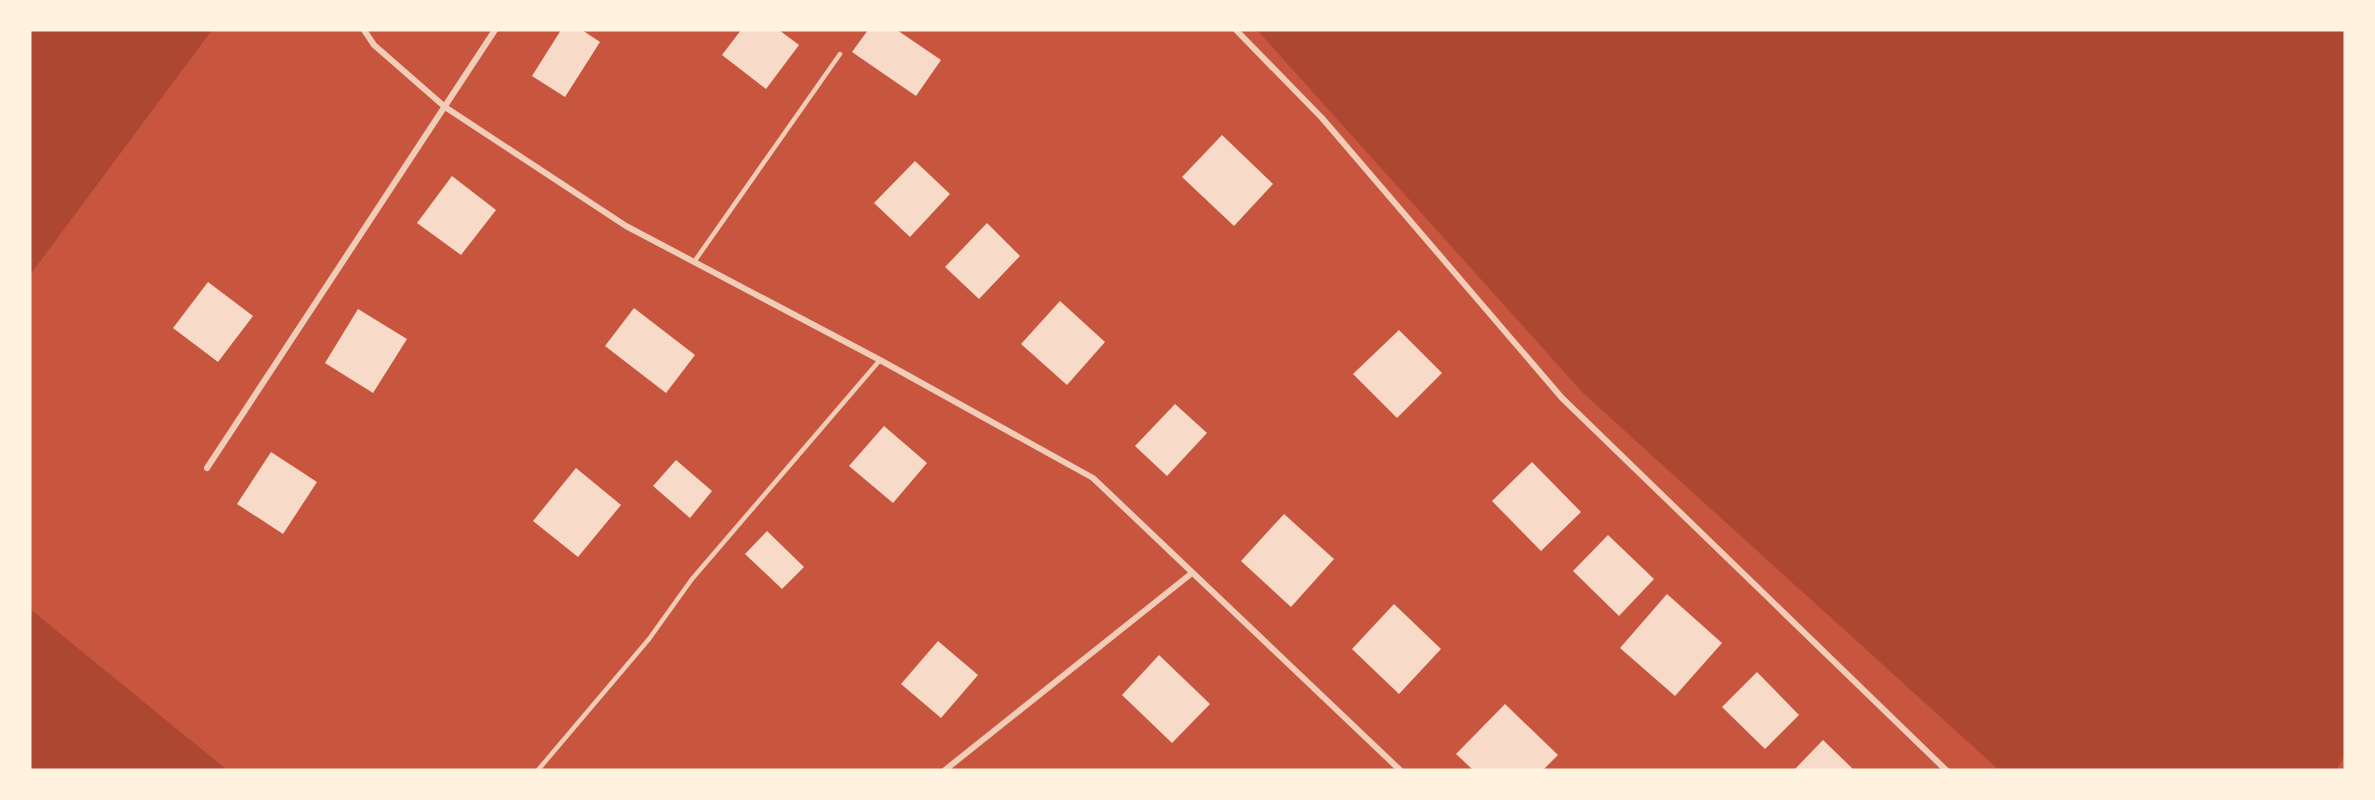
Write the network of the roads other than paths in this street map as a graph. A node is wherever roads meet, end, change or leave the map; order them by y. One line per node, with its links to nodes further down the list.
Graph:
1 (364, 30): 5 (street)
2 (495, 30): 5 (street)
3 (1236, 30): 13 (street)
4 (840, 54): 6 (lane)
5 (445, 107): 6 (street); 8 (street)
6 (694, 262): 7 (street)
7 (880, 360): 9 (street); 10 (lane)
8 (207, 468)
9 (1192, 573): 11 (street); 12 (street)
10 (538, 770)
11 (945, 770)
12 (1400, 770)
13 (1946, 770)

